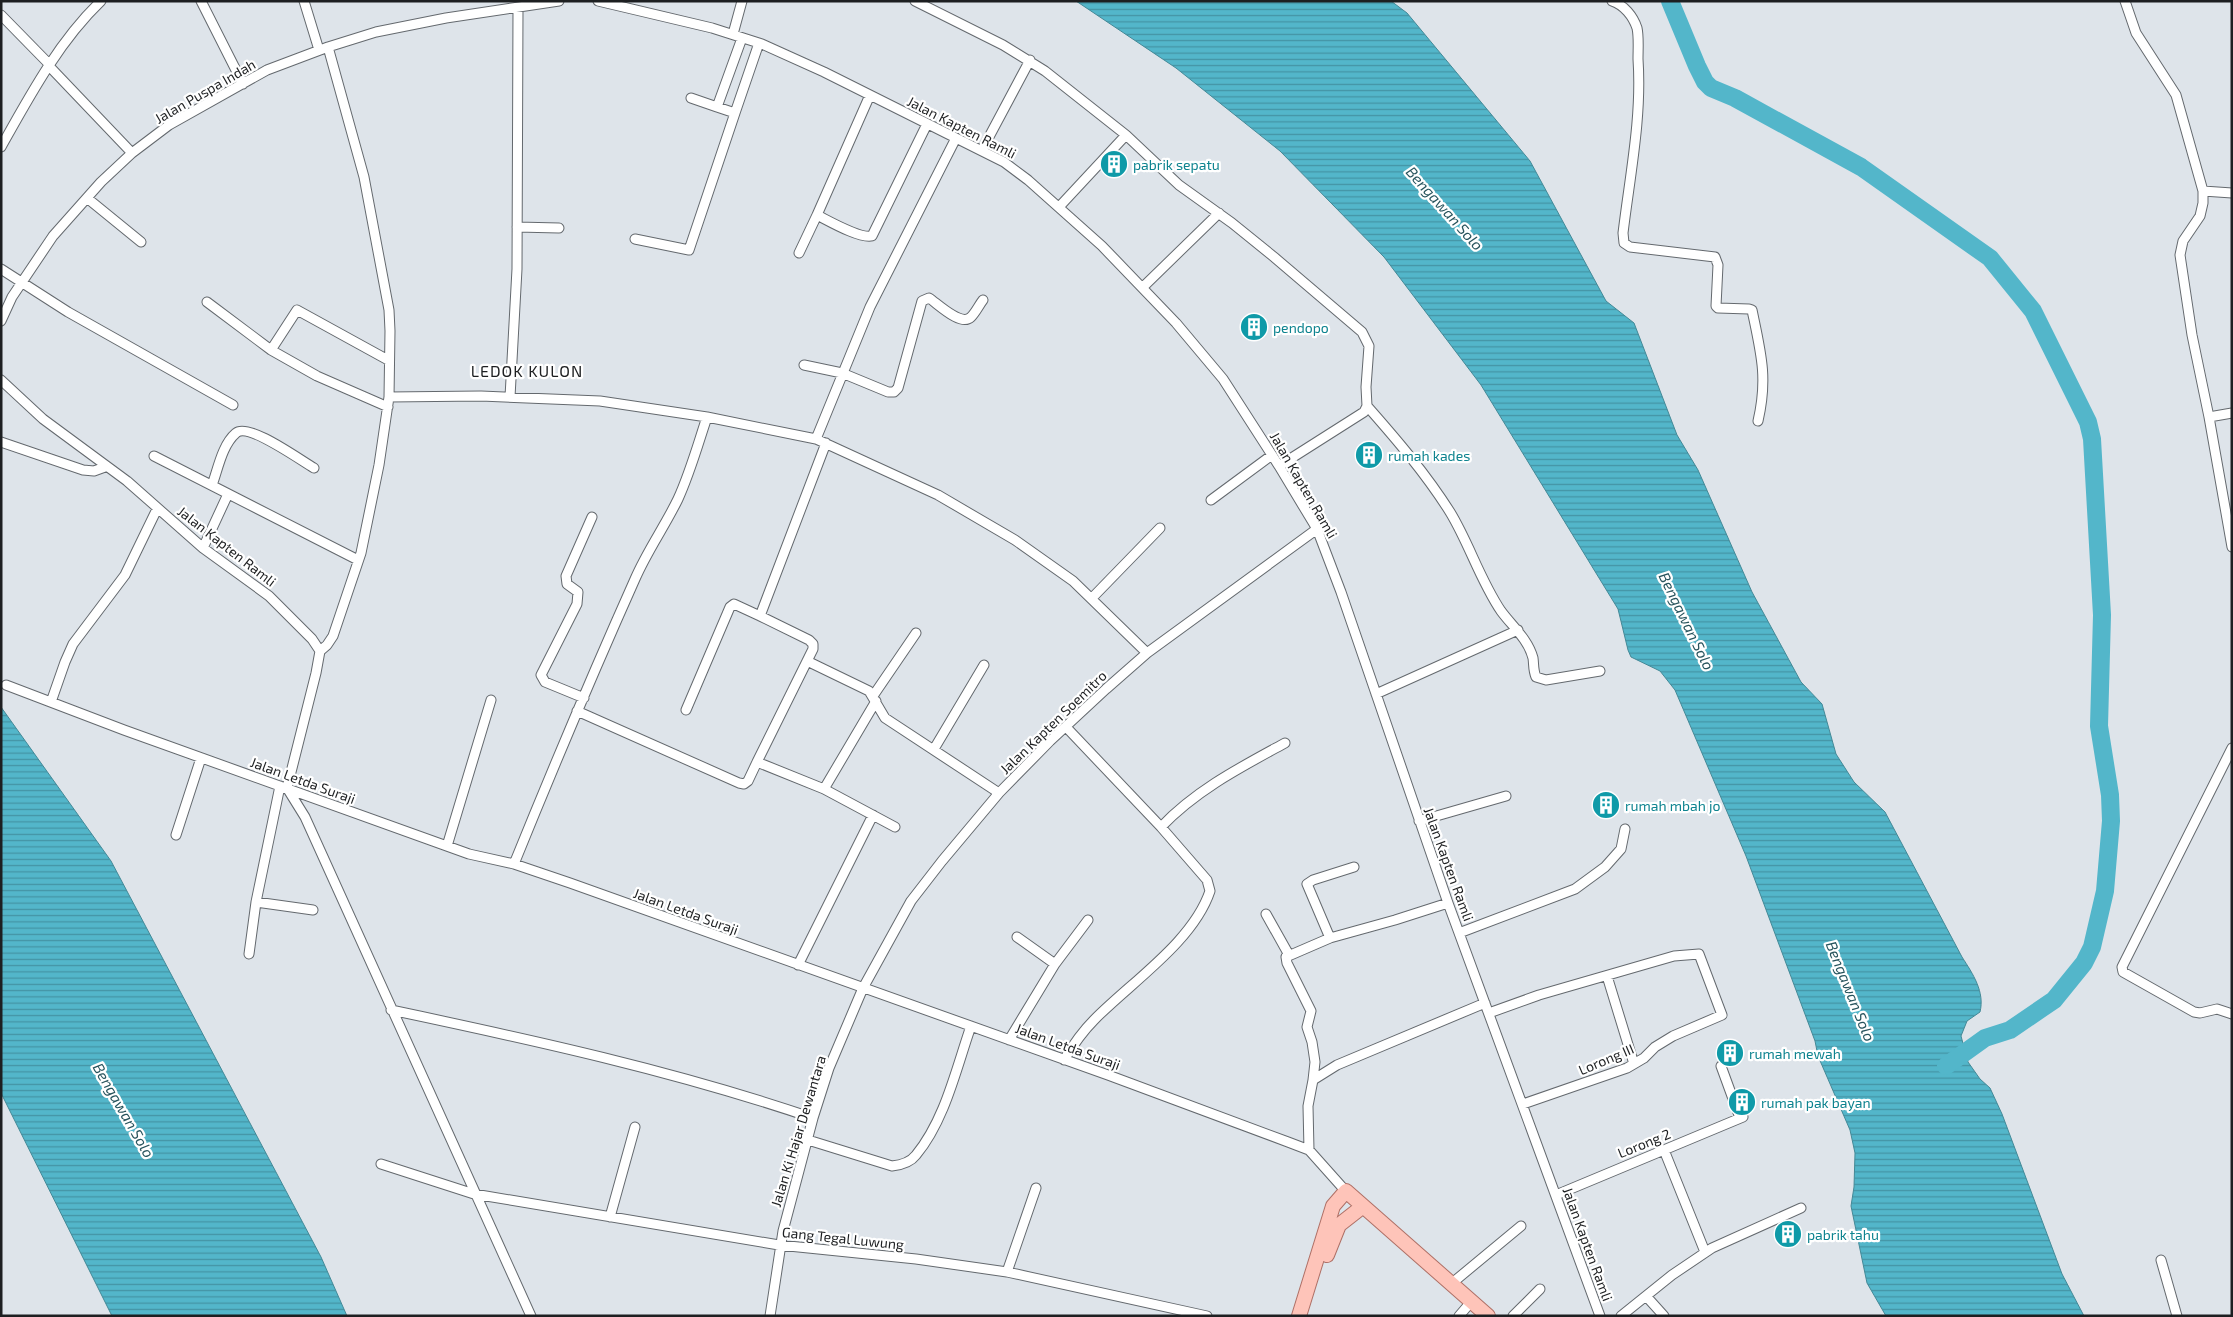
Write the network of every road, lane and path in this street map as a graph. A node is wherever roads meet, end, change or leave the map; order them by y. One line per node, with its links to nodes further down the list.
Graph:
1 (101, 1): 16 (street)
2 (201, 1): 17 (street)
3 (304, 1): 14 (street)
4 (559, 1): 10 (street, Jalan Puspa Indah)
5 (598, 1): 12 (street, Jalan Kapten Ramli)
6 (742, 1): 12 (street)
7 (914, 1): 15 (street)
8 (1612, 1): 58 (street)
9 (2125, 1): 28 (street)
10 (518, 9): 14 (street, Jalan Puspa Indah); 34 (street)
11 (1, 15): 16 (street)
12 (738, 36): 13 (street, Jalan Kapten Ramli); 20 (street)
13 (759, 43): 18 (street, Jalan Kapten Ramli); 21 (street)
14 (324, 48): 17 (street, Jalan Puspa Indah); 46 (street)
15 (1030, 60): 23 (street); 26 (street)
16 (50, 65): 25 (street); 27 (street)
17 (243, 84): 27 (street, Jalan Puspa Indah)
18 (870, 95): 22 (street, Jalan Kapten Ramli); 33 (street)
19 (691, 98): 20 (street)
20 (716, 107): 21 (street)
21 (735, 113): 36 (street)
22 (927, 124): 24 (street, Jalan Kapten Ramli); 33 (street)
23 (1126, 135): 31 (street); 32 (street)
24 (956, 138): 26 (street, Jalan Kapten Ramli); 48 (street)
25 (2, 144)
26 (982, 150): 31 (street, Jalan Kapten Ramli)
27 (132, 153): 30 (street, Jalan Puspa Indah)
28 (2203, 191): 29 (street); 57 (street)
29 (2232, 194)
30 (87, 198): 37 (street); 40 (street, Jalan Puspa Indah)
31 (1059, 208): 41 (street, Jalan Kapten Ramli)
32 (1219, 214): 41 (street); 53 (street)
33 (817, 215): 38 (street)
34 (517, 227): 35 (street); 51 (street)
35 (559, 228)
36 (635, 239)
37 (141, 242)
38 (799, 253)
39 (1, 269): 40 (street)
40 (22, 282): 44 (street, Jalan Puspa Indah); 52 (street)
41 (1143, 287): 62 (street, Jalan Kapten Ramli)
42 (983, 300): 48 (street)
43 (207, 302): 45 (street)
44 (1, 321)
45 (271, 350): 46 (street); 54 (street)
46 (388, 360): 50 (street)
47 (804, 365): 48 (street)
48 (842, 373): 59 (street)
49 (1, 380): 65 (street, Jalan Kapten Ramli)
50 (389, 397): 51 (street); 54 (street)
51 (510, 397): 56 (street)
52 (233, 405)
53 (1367, 406): 64 (street); 79 (street)
54 (388, 407): 76 (street)
55 (2232, 413): 57 (street)
56 (707, 417): 59 (street); 88 (street)
57 (2209, 418): 74 (street)
58 (1758, 421)
59 (816, 439): 61 (street)
60 (1, 442): 65 (street)
61 (826, 443): 77 (street); 78 (street)
62 (1272, 455): 64 (street, Jalan Kapten Ramli); 69 (street)
63 (154, 456): 67 (street)
64 (1279, 466): 73 (street, Jalan Kapten Ramli)
65 (105, 467): 70 (street, Jalan Kapten Ramli)
66 (314, 468): 67 (street)
67 (212, 485): 68 (street)
68 (228, 494): 75 (street); 76 (street)
69 (1211, 500)
70 (158, 509): 75 (street, Jalan Kapten Ramli); 91 (street)
71 (592, 517): 88 (street)
72 (1160, 528): 77 (street)
73 (1317, 529): 82 (street, Jalan Kapten Soemitro); 87 (street, Jalan Kapten Ramli)
74 (2232, 547)
75 (204, 548): 81 (street, Jalan Kapten Ramli)
76 (358, 560): 81 (street)
77 (1092, 598): 82 (street)
78 (760, 616): 83 (street); 92 (street)
79 (1518, 630): 85 (street); 87 (street)
80 (916, 633): 89 (street)
81 (320, 651): 100 (street)
82 (1147, 653): 94 (street, Jalan Kapten Soemitro)
83 (807, 661): 89 (street); 99 (street)
84 (984, 665): 97 (street)
85 (1600, 671)
86 (6, 685): 91 (street, Jalan Letda Suraji)
87 (1376, 694): 105 (street, Jalan Kapten Ramli)
88 (584, 698): 93 (street)
89 (875, 699): 97 (street); 101 (street)
90 (491, 700): 110 (street)
91 (52, 702): 98 (street, Jalan Letda Suraji)
92 (686, 710)
93 (577, 711): 99 (street); 111 (street)
94 (1066, 727): 102 (street, Jalan Kapten Soemitro); 107 (street)
95 (1284, 743): 107 (street)
96 (2232, 748): 130 (street)
97 (934, 749): 102 (street)
98 (200, 758): 100 (street, Jalan Letda Suraji); 109 (street)
99 (757, 762): 101 (street)
100 (283, 787): 110 (street, Jalan Letda Suraji); 113 (street); 128 (street)
101 (824, 789): 104 (street)
102 (1000, 793): 126 (street, Jalan Kapten Soemitro)
103 (1506, 796): 105 (street)
104 (873, 815): 106 (street); 124 (street)
105 (1419, 821): 114 (street, Jalan Kapten Ramli)
106 (895, 827)
107 (1161, 827): 133 (street)
108 (1625, 829): 118 (street)
109 (176, 835)
110 (447, 846): 111 (street, Jalan Letda Suraji)
111 (514, 864): 124 (street, Jalan Letda Suraji)
112 (1354, 867): 120 (street)
113 (256, 902): 115 (street); 121 (street)
114 (1448, 903): 118 (street, Jalan Kapten Ramli); 120 (street)
115 (313, 910)
116 (1266, 914): 122 (street)
117 (1088, 920): 123 (street)
118 (1459, 933): 127 (street, Jalan Kapten Ramli)
119 (1017, 936): 123 (street)
120 (1330, 938): 122 (street)
121 (249, 954)
122 (1289, 955): 136 (street)
123 (1055, 964): 132 (street)
124 (798, 965): 126 (street, Jalan Letda Suraji)
125 (1607, 976): 129 (street); 134 (street); 134 (street, Lorong III)
126 (862, 988): 131 (street, Jalan Letda Suraji); 138 (street, Jalan Ki Hajar Dewantara)
127 (1485, 1003): 129 (street, Jalan Kapten Ramli); 136 (street)
128 (391, 1010): 138 (street); 146 (street)
129 (1489, 1013): 137 (street, Jalan Kapten Ramli)
130 (2232, 1014)
131 (971, 1026): 132 (street, Jalan Letda Suraji); 140 (street)
132 (1009, 1040): 133 (street, Jalan Letda Suraji)
133 (1064, 1060): 141 (street, Jalan Letda Suraji)
134 (1634, 1064): 137 (street, Lorong III)
135 (1721, 1066): 142 (street, Lorong 2)
136 (1312, 1080): 141 (street)
137 (1523, 1104): 147 (street, Jalan Kapten Ramli)
138 (813, 1118): 140 (street, Jalan Ki Hajar Dewantara)
139 (635, 1127): 151 (street)
140 (808, 1140): 154 (street, Jalan Ki Hajar Dewantara)
141 (1305, 1149): 145 (street, Jalan Letda Suraji)
142 (1664, 1150): 147 (street, Lorong 2); 155 (street)
143 (381, 1164): 146 (street, Gang Tegal Luwung)
144 (1036, 1188): 157 (street)
145 (1344, 1189): 148 (main road); 150 (main road)
146 (474, 1194): 151 (street, Gang Tegal Luwung); 163 (street)
147 (1556, 1194): 171 (street, Jalan Kapten Ramli)
148 (1362, 1207): 152 (main road); 158 (main road)
149 (1801, 1208): 155 (street)
150 (1330, 1215): 152 (main road); 166 (main road)
151 (610, 1217): 154 (street, Gang Tegal Luwung)
152 (1346, 1218): 167 (main road)
153 (1521, 1226): 158 (street)
154 (779, 1245): 157 (street, Gang Tegal Luwung); 164 (street, Jalan Ki Hajar Dewantara)
155 (1705, 1252): 160 (street)
156 (2161, 1260): 174 (street)
157 (1007, 1272): 162 (street, Gang Tegal Luwung)
158 (1451, 1284): 161 (main road)
159 (1540, 1289): 170 (street)
160 (1646, 1296): 172 (street); 173 (street)
161 (1471, 1302): 168 (street); 169 (main road)
162 (1185, 1313): 165 (street, Gang Tegal Luwung)
163 (530, 1316)
164 (770, 1316)
165 (1207, 1316)
166 (1299, 1316)
167 (1308, 1316)
168 (1459, 1316)
169 (1488, 1316)
170 (1513, 1316)
171 (1600, 1316)
172 (1621, 1316)
173 (1664, 1316)
174 (2177, 1316)

